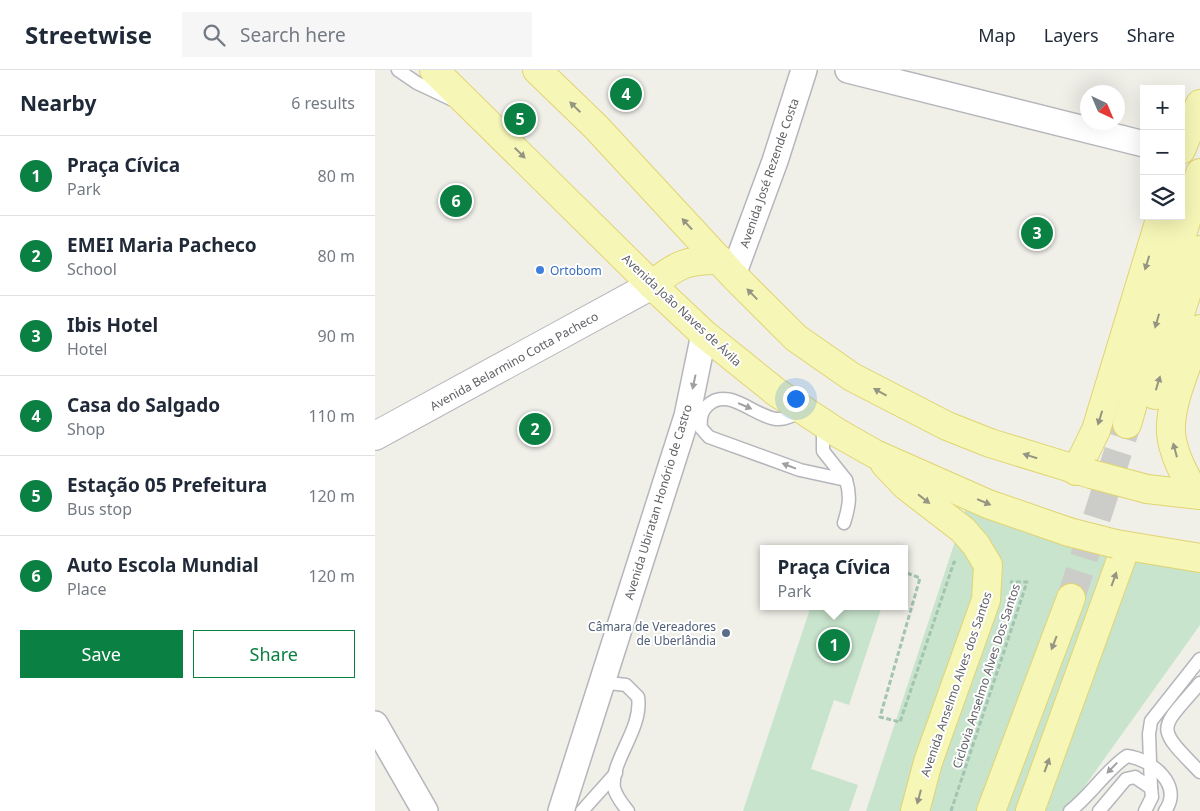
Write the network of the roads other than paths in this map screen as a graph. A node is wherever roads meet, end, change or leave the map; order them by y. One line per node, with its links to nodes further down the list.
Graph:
1 (398, 70): 7 (lane)
2 (434, 70): 7 (main road, Avenida João Naves de Ávila)
3 (537, 70): 13 (main road, one-way to 3)
4 (804, 70): 13 (street, Avenida José Rezende Costa)
5 (848, 70): 9 (street)
6 (1200, 104): 8 (main road)
7 (481, 114): 14 (main road, Avenida João Naves de Ávila, one-way to 14)
8 (1185, 140)
9 (1140, 143)
10 (1200, 173): 12 (main road, one-way to 12)
11 (1160, 220): 23 (main road, one-way to 23)
12 (1200, 250)
13 (727, 267): 14 (main road); 23 (main road, one-way to 13)
14 (652, 285): 16 (main road, Avenida João Naves de Ávila); 19 (street, Avenida Belarmino Cotta Pacheco)
15 (1200, 329): 26 (main road, one-way to 15)
16 (705, 334): 17 (street, Avenida Ubiratan Honório de Castro, one-way to 17); 18 (main road, Avenida João Naves de Ávila)
17 (687, 416): 20 (lane); 33 (street, Avenida Ubiratan Honório de Castro)
18 (812, 417): 20 (lane, one-way to 18); 21 (main road, Avenida João Naves de Ávila); 22 (lane)
19 (375, 436)
20 (709, 437): 24 (lane, one-way to 20)
21 (875, 454): 28 (main road, Avenida João Naves de Ávila, one-way to 28, bridge); 44 (main road, Avenida Anselmo Alves dos Santos, one-way to 44)
22 (828, 458): 24 (lane); 25 (lane)
23 (1083, 473): 26 (main road, bridge)
24 (824, 476): 25 (lane)
25 (846, 480): 27 (lane)
26 (1197, 494)
27 (844, 523)
28 (1121, 545): 29 (main road, Avenida João Naves de Ávila); 46 (main road, one-way to 28)
29 (1169, 552): 30 (main road, Avenida João Naves de Ávila); 31 (lane)
30 (1200, 558)
31 (1200, 565)
32 (1200, 659): 36 (lane)
33 (601, 682): 38 (lane); 41 (street, Avenida Ubiratan Honório de Castro)
34 (1200, 683): 37 (lane)
35 (375, 724): 40 (street)
36 (1150, 765): 39 (lane); 47 (lane, one-way to 47); 50 (lane)
37 (1200, 772)
38 (615, 773): 42 (lane); 43 (lane)
39 (1151, 788): 48 (lane); 49 (lane)
40 (425, 811)
41 (561, 811)
42 (582, 811)
43 (628, 811)
44 (915, 811)
45 (991, 811): 46 (main road, one-way to 45)
46 (1026, 811)
47 (1070, 811)
48 (1099, 811)
49 (1145, 811)
50 (1165, 811)

